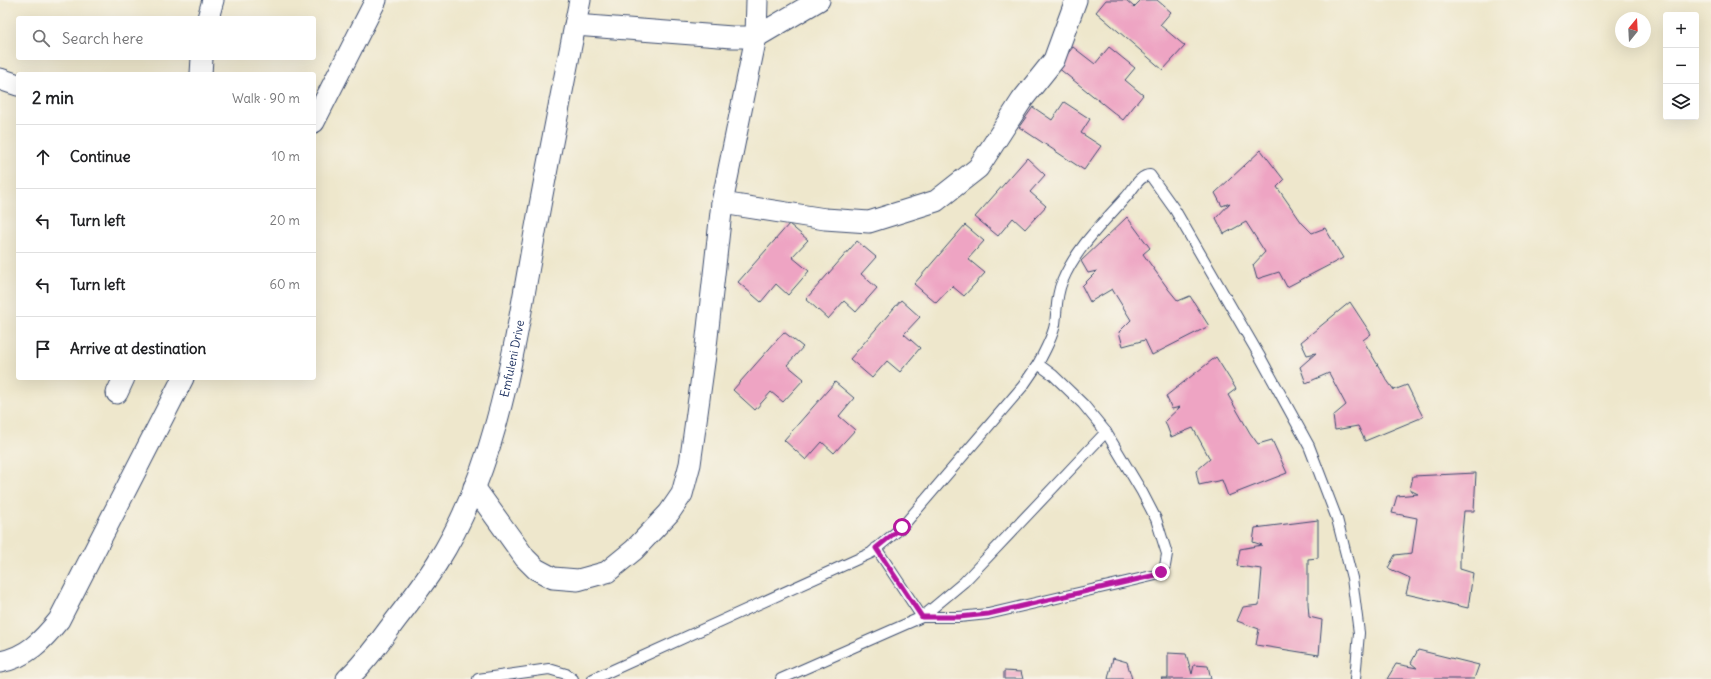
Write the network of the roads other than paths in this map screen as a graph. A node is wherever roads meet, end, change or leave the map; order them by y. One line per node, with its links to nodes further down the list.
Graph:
1 (213, 0): 7 (street)
2 (376, 0): 14 (street)
3 (580, 0): 8 (street, Emfuleni Drive)
4 (757, 0): 9 (street)
5 (819, 0): 9 (street)
6 (1076, 0): 15 (street)
7 (209, 16)
8 (575, 25): 9 (street); 19 (street, Emfuleni Drive)
9 (756, 37): 15 (street)
10 (202, 60): 11 (street)
11 (201, 72)
12 (0, 79): 13 (street)
13 (16, 84)
14 (316, 118)
15 (722, 203): 19 (street)
16 (1038, 364): 18 (lane); 20 (lane); 28 (lane)
17 (182, 380): 22 (street)
18 (1106, 432): 21 (lane); 21 (lane)
19 (474, 487): 23 (street, Emfuleni Drive)
20 (876, 548): 21 (lane); 26 (lane)
21 (922, 617): 27 (lane)
22 (0, 662)
23 (347, 679)
24 (478, 679): 25 (lane)
25 (574, 679)
26 (593, 679)
27 (781, 679)
28 (1355, 679)

